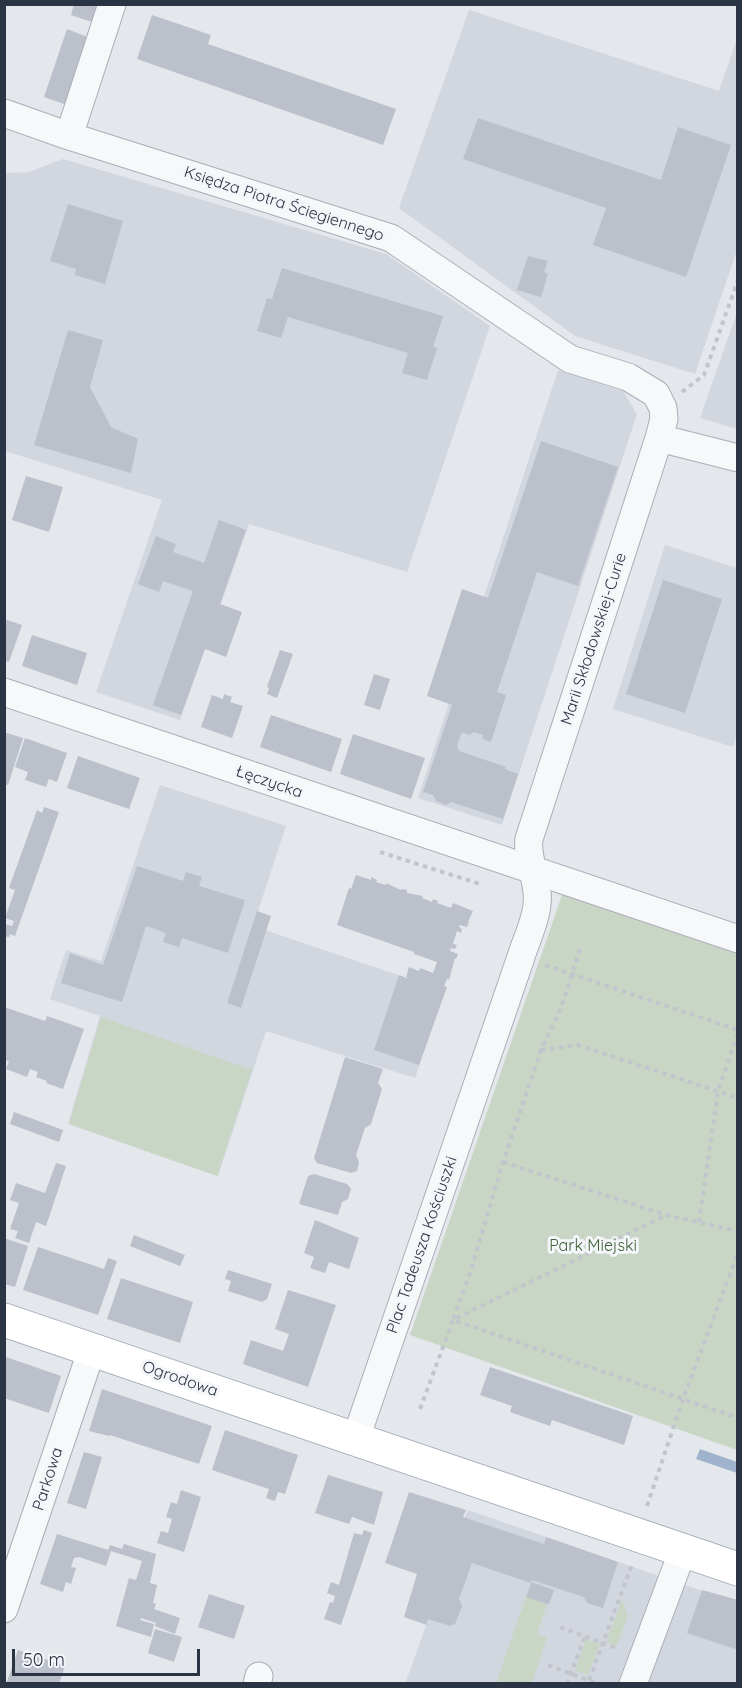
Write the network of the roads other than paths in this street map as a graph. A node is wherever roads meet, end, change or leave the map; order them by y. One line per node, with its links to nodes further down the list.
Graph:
1 (112, 4): 3 (street)
2 (4, 113): 3 (street, Księdza Piotra Ściegiennego)
3 (69, 136): 4 (street, Księdza Piotra Ściegiennego)
4 (663, 408): 5 (street, Marii Skłodowskiej-Curie)
5 (659, 438): 6 (street); 8 (street, Marii Skłodowskiej-Curie)
6 (738, 458)
7 (4, 692): 8 (street, Łęczycka)
8 (534, 871): 9 (street); 12 (street, Plac Tadeusza Kościuszki)
9 (738, 939)
10 (4, 1320): 11 (main road, Ogrodowa)
11 (92, 1349): 12 (main road, Ogrodowa); 15 (street, Parkowa)
12 (356, 1438): 13 (main road)
13 (683, 1550): 14 (main road); 16 (street)
14 (738, 1569)
15 (4, 1609)
16 (633, 1683)

